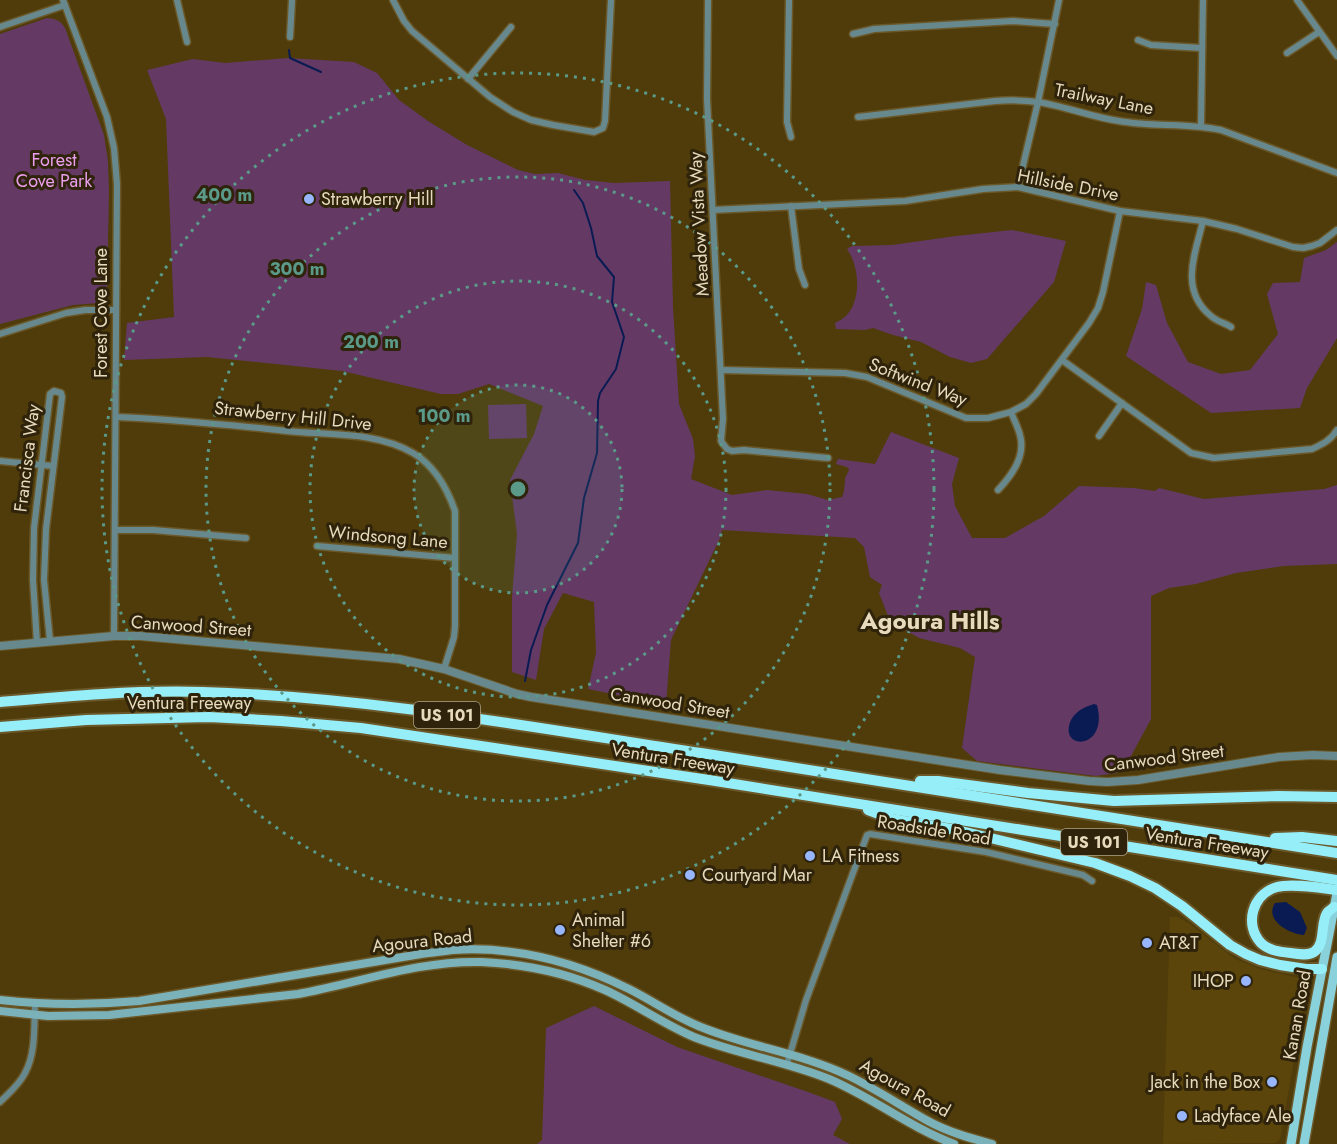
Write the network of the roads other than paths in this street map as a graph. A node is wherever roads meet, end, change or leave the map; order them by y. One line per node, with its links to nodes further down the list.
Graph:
1 (177, 0): 18 (street)
2 (292, 0): 16 (street)
3 (393, 0): 22 (street)
4 (611, 0): 22 (street)
5 (708, 0): 30 (street, Meadow Vista Way)
6 (789, 0): 26 (street)
7 (1059, 0): 11 (street)
8 (1203, 0): 19 (street)
9 (1297, 0): 14 (street)
10 (64, 2): 12 (street); 35 (street, Forest Cove Lane)
11 (1055, 24): 15 (street); 23 (street)
12 (0, 27)
13 (511, 27): 22 (street)
14 (1319, 32): 20 (street); 21 (street)
15 (853, 34)
16 (290, 37)
17 (1138, 40): 19 (street)
18 (187, 42)
19 (1202, 48): 25 (street)
20 (1287, 53)
21 (1337, 57)
22 (468, 79)
23 (1038, 102): 24 (street, Trailway Lane); 25 (street, Trailway Lane); 28 (street)
24 (858, 117)
25 (1201, 126): 27 (street, Trailway Lane)
26 (791, 137)
27 (1337, 173)
28 (1018, 187): 29 (street, Hillside Drive); 31 (street, Hillside Drive)
29 (791, 206): 30 (street, Hillside Drive); 34 (street)
30 (713, 210): 39 (street, Meadow Vista Way)
31 (1120, 211): 32 (street, Hillside Drive); 38 (street, Softwind Way)
32 (1203, 221): 33 (street, Hillside Drive); 36 (street)
33 (1337, 230)
34 (805, 285)
35 (116, 310): 37 (street); 42 (street, Forest Cove Lane)
36 (1231, 327)
37 (0, 333)
38 (1062, 360): 40 (street); 41 (street, Softwind Way)
39 (721, 370): 41 (street, Softwind Way); 45 (street, Meadow Vista Way)
40 (1122, 403): 43 (street); 44 (street)
41 (1011, 412): 49 (street)
42 (116, 417): 52 (street, Forest Cove Lane); 55 (street, Strawberry Hill Drive)
43 (1337, 430)
44 (1099, 436)
45 (828, 458)
46 (0, 461): 47 (street)
47 (42, 465): 48 (street); 48 (street, Francisca Way); 50 (street, Francisca Way)
48 (53, 466): 51 (street, Francisca Way)
49 (998, 490)
50 (34, 528): 51 (street); 56 (street, Francisca Way)
51 (46, 528): 57 (street, Francisca Way)
52 (115, 530): 53 (street); 58 (street, Forest Cove Lane)
53 (246, 538)
54 (317, 546): 55 (street, Windsong Lane)
55 (455, 558): 62 (street, Strawberry Hill Drive)
56 (33, 580): 57 (street); 60 (street, Francisca Way)
57 (44, 580): 59 (street, Francisca Way)
58 (114, 636): 59 (street, Canwood Street); 62 (street, Canwood Street)
59 (50, 641): 60 (street, Canwood Street)
60 (37, 643): 61 (street, Canwood Street)
61 (0, 646)
62 (444, 669): 65 (street, Canwood Street)
63 (0, 702): 66 (highway, Ventura Freeway / US 101)
64 (0, 727): 68 (highway, Ventura Freeway / US 101)
65 (1337, 756)
66 (890, 782): 67 (highway); 69 (highway, Ventura Freeway / US 101)
67 (1337, 797)
68 (851, 803): 73 (highway, Ventura Freeway / US 101); 77 (highway)
69 (1255, 840): 70 (highway); 71 (highway, Ventura Freeway / US 101)
70 (1337, 841)
71 (1337, 853)
72 (1092, 880): 86 (street, Roadside Road)
73 (1337, 880)
74 (1336, 897): 74 (highway); 77 (main road, Kanan Road)
75 (1337, 957): 78 (main road, Kanan Road)
76 (385, 960): 79 (main road); 81 (main road, Agoura Road); 86 (main road, Agoura Road)
77 (1322, 969): 78 (main road); 91 (main road, Kanan Road)
78 (1336, 970): 92 (main road, Kanan Road)
79 (386, 973): 84 (main road, Agoura Road); 87 (main road, Agoura Road)
80 (0, 1000): 82 (main road, Agoura Road)
81 (143, 1000): 82 (main road, Agoura Road); 84 (main road)
82 (34, 1003): 85 (street)
83 (0, 1011): 85 (main road, Agoura Road)
84 (144, 1012): 85 (main road, Agoura Road)
85 (34, 1014): 88 (street)
86 (790, 1055): 87 (street, Roadside Road); 90 (main road, Agoura Road)
87 (787, 1064): 89 (main road, Agoura Road)
88 (0, 1102)
89 (954, 1144)
90 (992, 1144)
91 (1291, 1144)
92 (1304, 1144)

